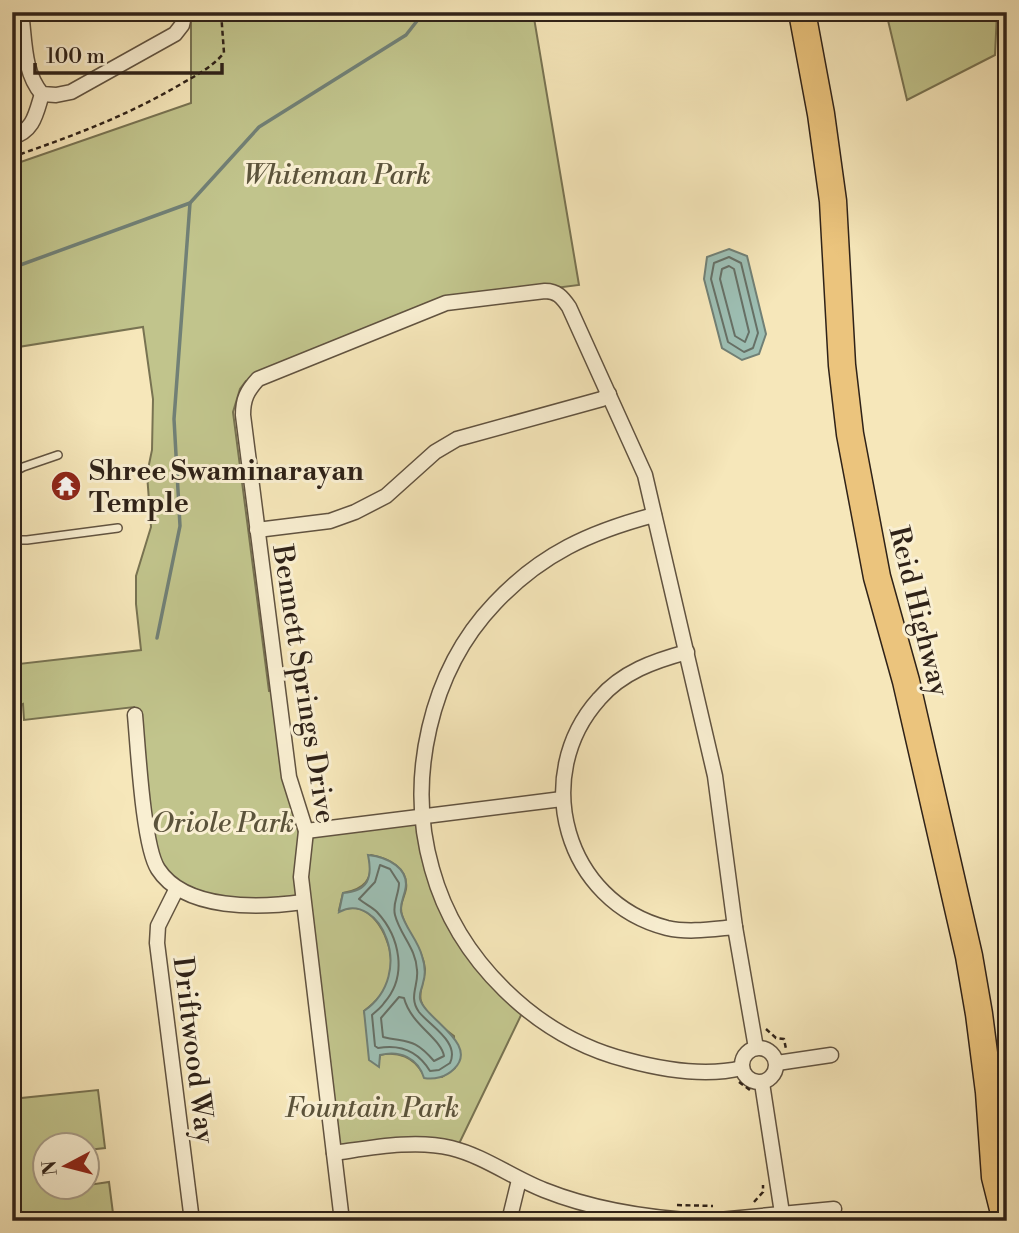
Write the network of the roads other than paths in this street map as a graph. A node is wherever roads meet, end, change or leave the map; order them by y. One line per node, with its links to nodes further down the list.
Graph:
1 (21, 12): 5 (street)
2 (185, 12): 5 (street)
3 (803, 12): 39 (highway, Reid Highway)
4 (820, 12): 27 (highway, Reid Highway)
5 (42, 94): 6 (street)
6 (12, 138)
7 (609, 394): 10 (street, Bennett Springs Drive); 12 (street); 12 (street, Bennett Springs Drive)
8 (58, 455): 9 (lane)
9 (12, 473)
10 (654, 515): 14 (street, Bennett Springs Drive); 17 (street)
11 (118, 527): 13 (lane)
12 (257, 530): 18 (street, Bennett Springs Drive)
13 (12, 536)
14 (687, 652): 16 (street); 21 (street, Bennett Springs Drive)
15 (135, 715): 19 (street)
16 (562, 799): 17 (street); 21 (street)
17 (424, 816): 18 (street); 25 (street)
18 (306, 831): 20 (street, Bennett Springs Drive)
19 (176, 890): 20 (street); 34 (street, Driftwood Way)
20 (303, 902): 28 (street, Bennett Springs Drive)
21 (735, 927): 22 (street, Bennett Springs Drive)
22 (756, 1048): 24 (street); 25 (street)
23 (831, 1055): 24 (street)
24 (777, 1063): 26 (street)
25 (742, 1068): 26 (street)
26 (762, 1083): 31 (street)
27 (1007, 1088)
28 (334, 1153): 29 (street); 35 (street, Bennett Springs Drive)
29 (519, 1180): 32 (street); 36 (street)
30 (834, 1209): 33 (street)
31 (782, 1213): 33 (street); 38 (street)
32 (677, 1215): 37 (street)
33 (814, 1215)
34 (192, 1221)
35 (342, 1221)
36 (509, 1221)
37 (701, 1221)
38 (708, 1221)
39 (1006, 1221)

